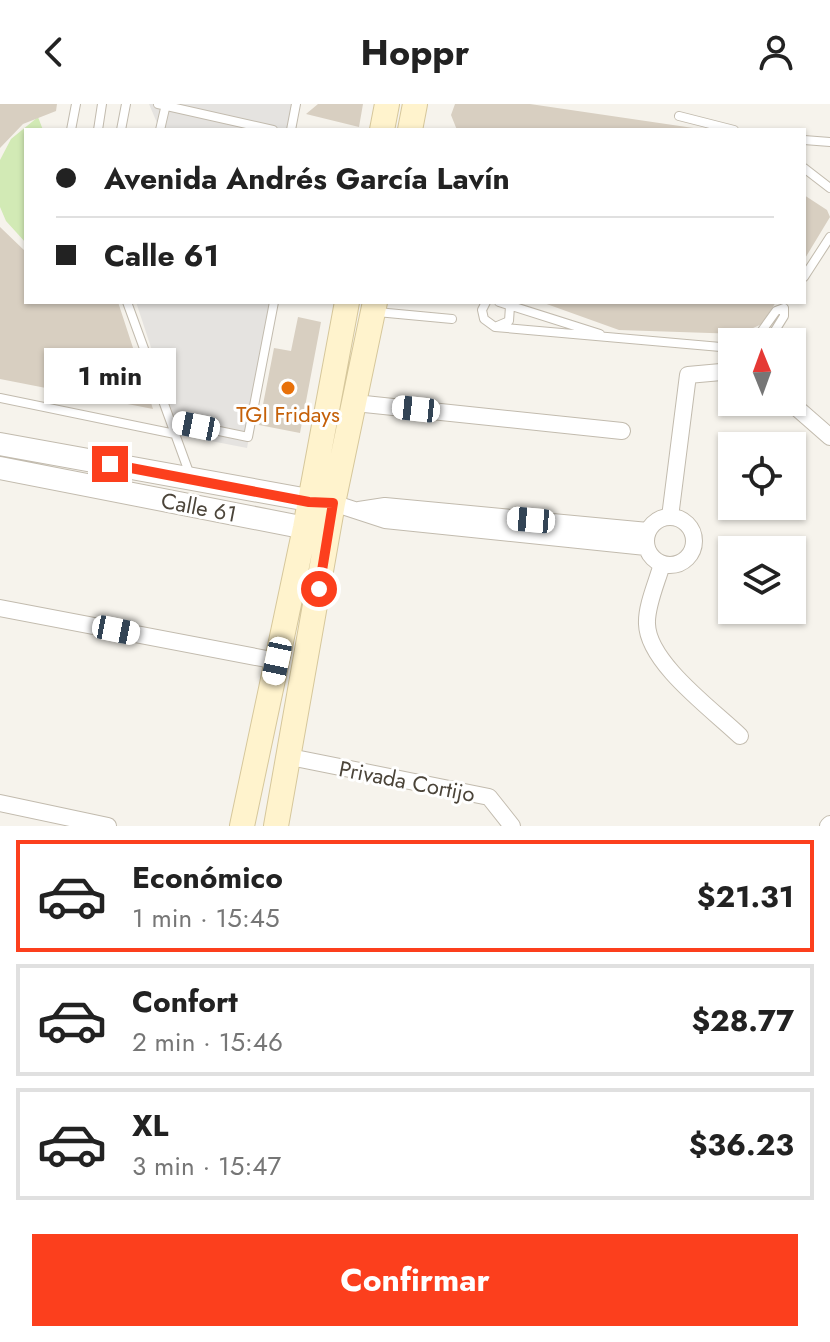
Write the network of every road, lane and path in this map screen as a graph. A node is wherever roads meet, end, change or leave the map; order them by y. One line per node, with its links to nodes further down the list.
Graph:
1 (76, 104): 9 (lane)
2 (102, 104): 10 (lane)
3 (126, 104): 11 (lane)
4 (296, 104): 14 (lane)
5 (387, 104): 15 (main road)
6 (415, 104): 16 (main road)
7 (163, 105): 12 (lane); 13 (lane)
8 (679, 116): 17 (lane)
9 (71, 128)
10 (98, 128)
11 (121, 128)
12 (160, 128)
13 (264, 128)
14 (291, 128)
15 (382, 128)
16 (410, 128)
17 (726, 128)
18 (806, 140): 19 (lane)
19 (830, 142)
20 (806, 170): 21 (lane)
21 (830, 188)
22 (830, 237): 23 (lane)
23 (806, 274)
24 (128, 304): 42 (lane)
25 (274, 304): 42 (lane)
26 (347, 304): 49 (main road)
27 (485, 304): 33 (lane)
28 (504, 304): 30 (lane)
29 (786, 305): 34 (lane); 35 (lane)
30 (510, 306): 33 (lane); 36 (lane)
31 (374, 307): 32 (lane); 40 (main road)
32 (452, 319)
33 (495, 327): 36 (lane)
34 (764, 328)
35 (778, 328)
36 (616, 339): 37 (lane)
37 (718, 347)
38 (718, 372): 50 (street)
39 (0, 398): 44 (lane)
40 (355, 403): 43 (street); 49 (main road)
41 (806, 416): 45 (street)
42 (171, 421): 44 (lane)
43 (622, 431)
44 (175, 434): 48 (lane)
45 (830, 437)
46 (0, 444): 48 (street, Calle 61)
47 (0, 468): 51 (street, Calle 61)
48 (192, 479): 49 (street, Calle 61)
49 (321, 502): 51 (main road); 52 (street)
50 (670, 517): 52 (street); 53 (street)
51 (316, 530): 55 (main road); 57 (main road)
52 (647, 539): 53 (street)
53 (662, 564): 56 (street)
54 (0, 608): 55 (street)
55 (277, 661): 60 (main road)
56 (740, 736)
57 (290, 757): 61 (main road); 62 (street, Privada Cortijo)
58 (0, 803): 59 (street)
59 (108, 826)
60 (242, 826)
61 (276, 826)
62 (512, 826)

